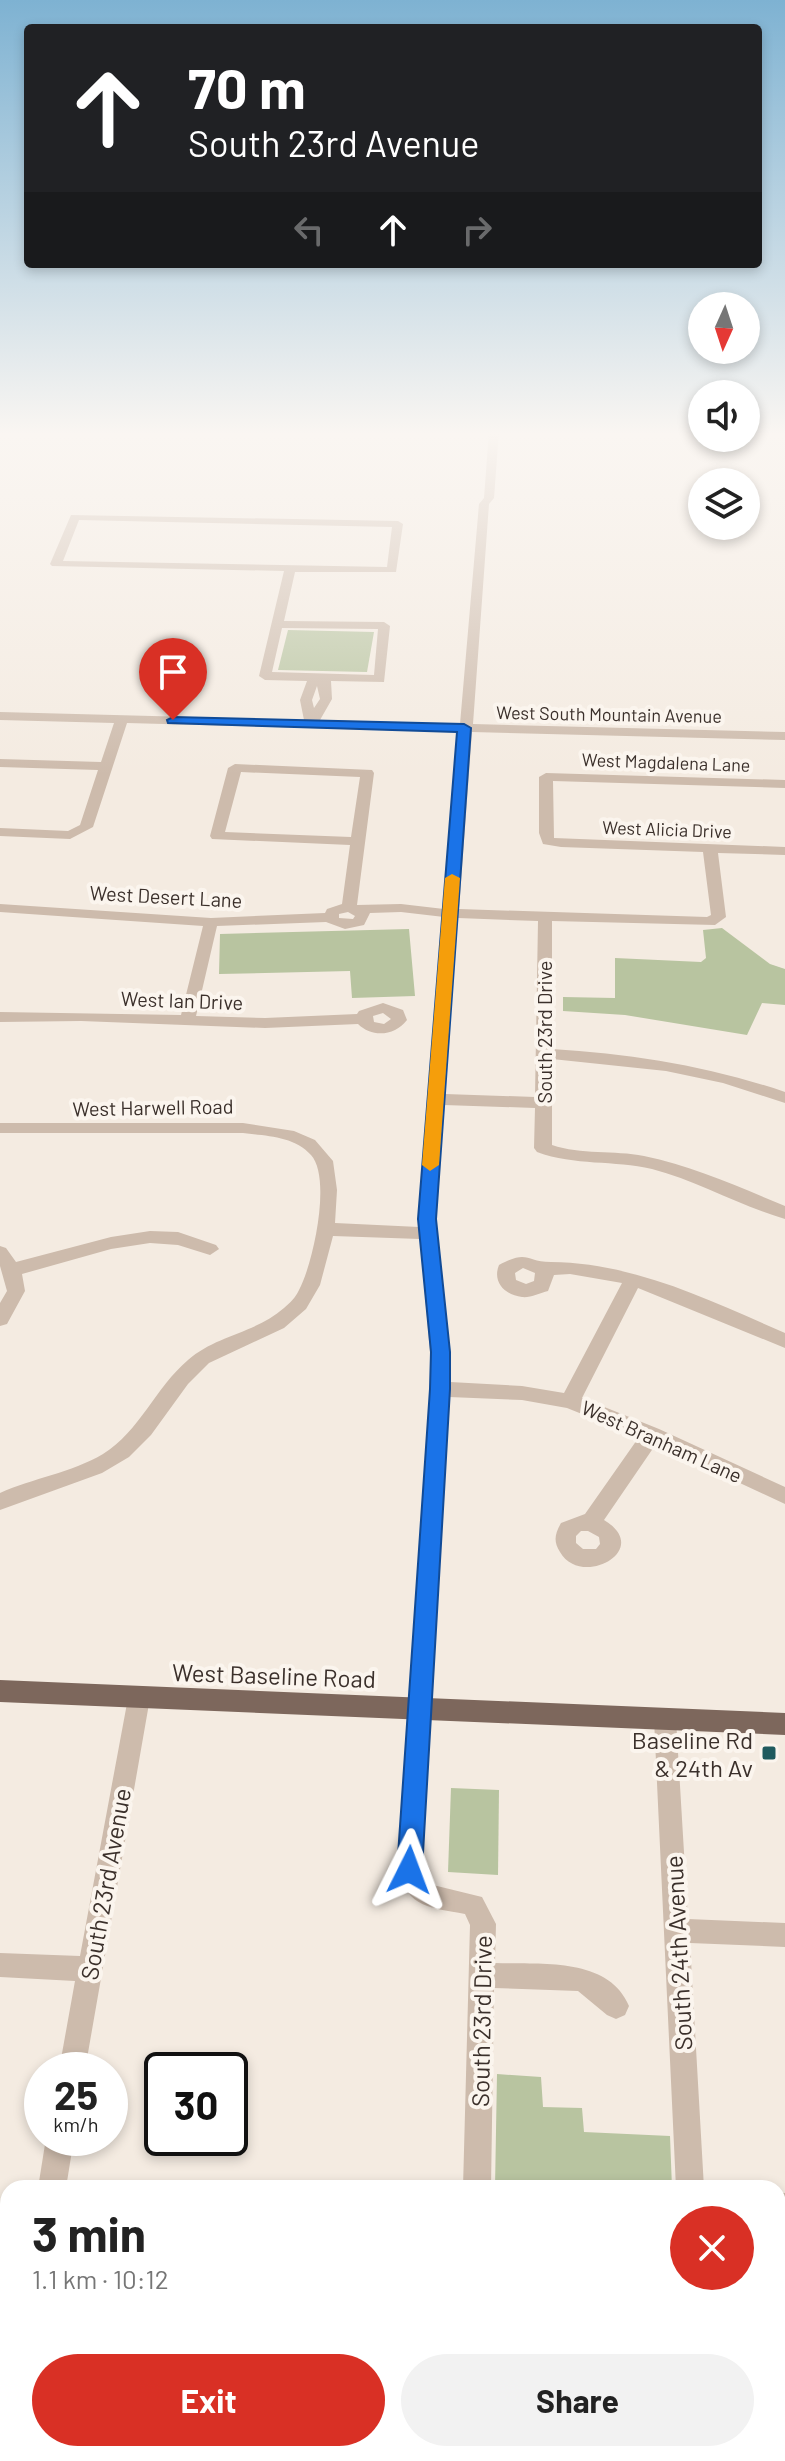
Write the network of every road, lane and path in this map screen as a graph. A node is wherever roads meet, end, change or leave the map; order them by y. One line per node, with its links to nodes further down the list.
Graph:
1 (63, 546): 4 (street)
2 (395, 546): 4 (street)
3 (480, 546): 10 (street)
4 (290, 569): 5 (street)
5 (277, 624): 6 (street); 6 (street)
6 (320, 678): 9 (street)
7 (0, 716): 8 (street, West South Mountain Avenue)
8 (122, 719): 9 (street, West South Mountain Avenue); 13 (street)
9 (311, 724): 10 (street, West South Mountain Avenue)
10 (464, 728): 11 (street, West South Mountain Avenue); 22 (street)
11 (785, 736)
12 (0, 763): 13 (street)
13 (107, 766): 15 (street)
14 (785, 784): 17 (street, West Magdalena Lane)
15 (0, 832)
16 (358, 841): 16 (street); 21 (street)
17 (548, 841): 18 (street, West Alicia Drive)
18 (710, 848): 19 (street, West Alicia Drive); 23 (street)
19 (785, 851)
20 (0, 908): 24 (street, West Desert Lane)
21 (356, 912): 22 (street); 24 (street, West Desert Lane)
22 (450, 913): 23 (street); 30 (street)
23 (545, 915): 28 (street, South 23rd Drive)
24 (211, 922): 27 (street)
25 (0, 1017): 27 (street, West Ian Drive)
26 (363, 1019): 27 (street, West Ian Drive)
27 (187, 1022)
28 (544, 1054): 29 (street); 31 (street, South 23rd Drive)
29 (785, 1098)
30 (435, 1099): 31 (street); 35 (street)
31 (544, 1103): 33 (street, South 23rd Drive)
32 (0, 1128): 34 (street, West Harwell Road)
33 (785, 1213)
34 (324, 1224): 35 (street); 47 (street)
35 (427, 1228): 43 (street)
36 (210, 1249): 39 (street)
37 (0, 1252): 39 (street)
38 (542, 1269): 40 (street)
39 (12, 1270): 41 (street)
40 (633, 1280): 42 (street); 44 (street)
41 (0, 1319)
42 (784, 1339)
43 (440, 1389): 44 (street, West Branham Lane); 51 (street)
44 (570, 1401): 45 (street, West Branham Lane)
45 (652, 1434): 46 (street, West Branham Lane); 48 (street)
46 (785, 1496)
47 (0, 1502)
48 (591, 1522)
49 (0, 1691): 50 (main road, West Baseline Road)
50 (139, 1698): 51 (main road, West Baseline Road); 57 (street, South 23rd Avenue)
51 (418, 1709): 52 (main road, West Baseline Road); 58 (street, South 23rd Drive)
52 (665, 1719): 53 (main road, West Baseline Road); 54 (street, South 24th Avenue)
53 (785, 1724)
54 (677, 1930): 55 (street); 64 (street, South 24th Avenue)
55 (785, 1935)
56 (0, 1965): 57 (street)
57 (90, 1969): 60 (street, South 23rd Avenue)
58 (482, 1975): 59 (street); 63 (street, South 23rd Drive)
59 (616, 2006)
60 (75, 2052)
61 (57, 2156): 62 (street)
62 (53, 2180)
63 (477, 2180)
64 (690, 2180)

